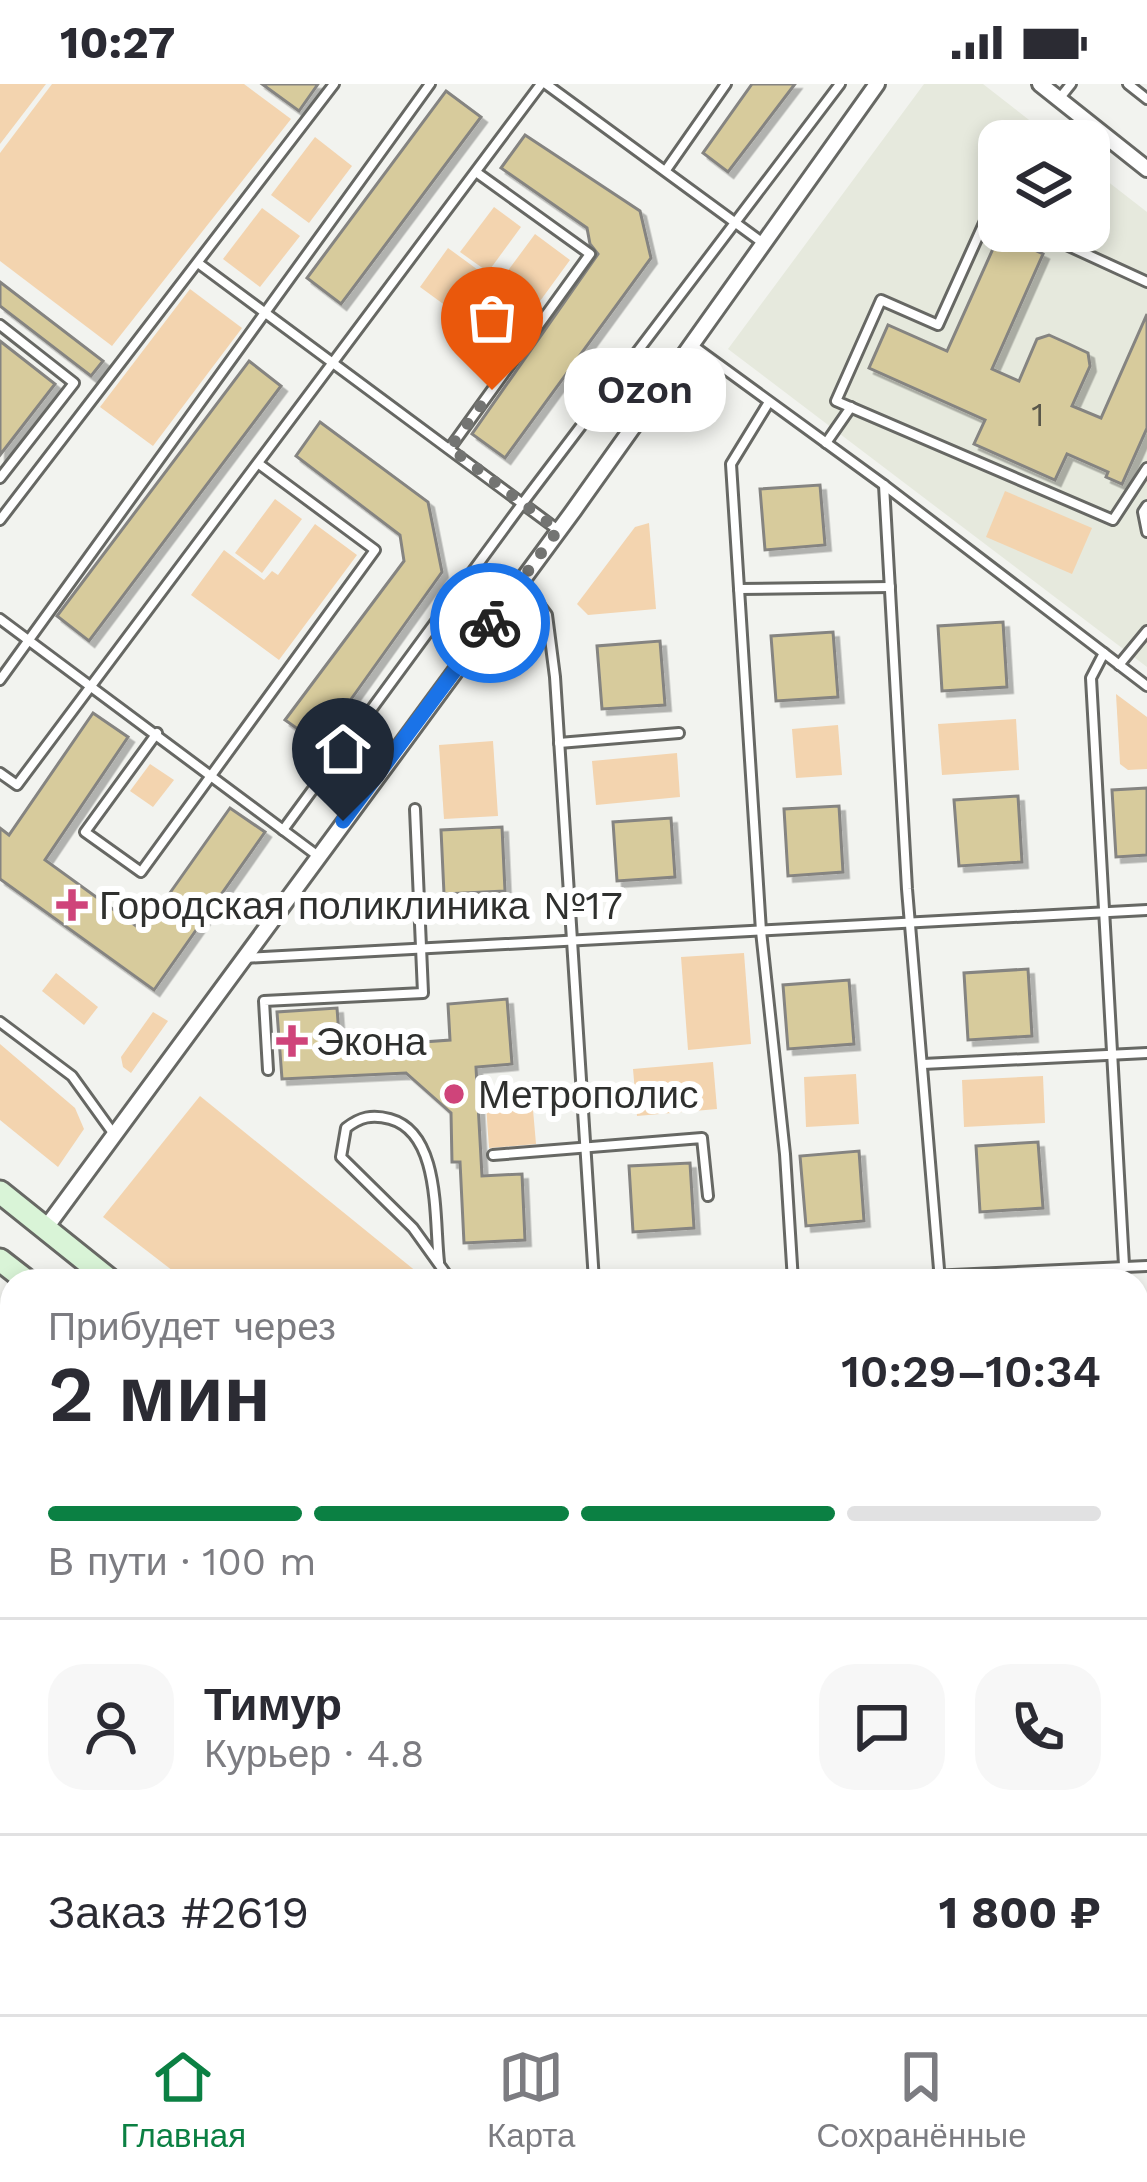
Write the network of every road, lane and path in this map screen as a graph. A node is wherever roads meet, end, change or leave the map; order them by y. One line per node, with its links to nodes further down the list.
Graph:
1 (334, 84): 21 (lane)
2 (430, 84): 23 (lane)
3 (543, 84): 14 (lane); 16 (lane)
4 (726, 84): 14 (lane)
5 (840, 84): 17 (lane)
6 (877, 84): 19 (street)
7 (1040, 84): 10 (street)
8 (1071, 84): 10 (lane)
9 (1128, 84): 11 (lane)
10 (1059, 99): 12 (street)
11 (1147, 99)
12 (1086, 120)
13 (1110, 140): 15 (street)
14 (666, 170): 17 (lane)
15 (1147, 170)
16 (476, 172): 26 (lane); 30 (lane)
17 (735, 221): 19 (lane); 35 (lane)
18 (978, 237): 28 (lane)
19 (763, 243): 25 (street)
20 (1082, 252): 22 (lane)
21 (198, 263): 23 (lane); 37 (lane)
22 (1147, 282)
23 (264, 315): 26 (lane); 45 (lane)
24 (0, 325): 33 (lane)
25 (692, 345): 27 (lane); 38 (street)
26 (335, 364): 30 (lane); 31 (lane)
27 (769, 402): 29 (lane); 42 (lane)
28 (851, 407): 29 (lane); 32 (lane)
29 (826, 443): 34 (lane)
30 (450, 448): 35 (lane)
31 (259, 464): 49 (lane); 55 (lane)
32 (1147, 468)
33 (0, 478)
34 (884, 485): 41 (lane); 46 (lane)
35 (522, 503): 38 (lane); 57 (lane)
36 (1147, 506): 39 (lane)
37 (0, 520)
38 (558, 530): 40 (street)
39 (1147, 532)
40 (521, 580): 53 (lane); 58 (street)
41 (890, 587): 42 (lane); 61 (lane)
42 (739, 589): 62 (lane)
43 (0, 619): 45 (lane)
44 (1147, 631): 47 (lane)
45 (28, 640): 48 (lane); 49 (lane)
46 (1104, 653): 47 (lane); 60 (lane)
47 (1119, 665): 50 (lane)
48 (0, 680)
49 (92, 686): 51 (lane); 54 (lane)
50 (1147, 686)
51 (157, 733): 55 (lane); 55 (lane)
52 (679, 733): 53 (lane)
53 (559, 743): 63 (lane)
54 (0, 773)
55 (211, 773): 57 (lane)
56 (415, 809): 64 (lane)
57 (283, 830): 58 (lane)
58 (318, 856): 65 (street)
59 (1147, 910): 60 (lane)
60 (1105, 912): 61 (lane); 68 (lane)
61 (911, 923): 62 (lane); 69 (lane)
62 (761, 931): 63 (lane); 84 (lane)
63 (571, 942): 64 (lane); 72 (lane)
64 (422, 950): 65 (lane); 70 (lane)
65 (244, 958): 71 (street)
66 (0, 1022): 71 (lane)
67 (1147, 1053): 68 (lane)
68 (1112, 1055): 69 (lane); 78 (lane)
69 (922, 1064): 85 (lane)
70 (268, 1070)
71 (114, 1134): 76 (street)
72 (584, 1149): 73 (lane); 75 (lane); 83 (lane)
73 (493, 1155)
74 (0, 1192): 76 (main road)
75 (708, 1196)
76 (45, 1229): 81 (main road)
77 (439, 1262): 77 (lane); 82 (lane)
78 (1124, 1265): 79 (lane); 80 (lane)
79 (1147, 1266)
80 (1070, 1268): 86 (lane)
81 (96, 1269)
82 (443, 1269)
83 (593, 1269)
84 (792, 1269)
85 (939, 1269)
86 (1056, 1269)

